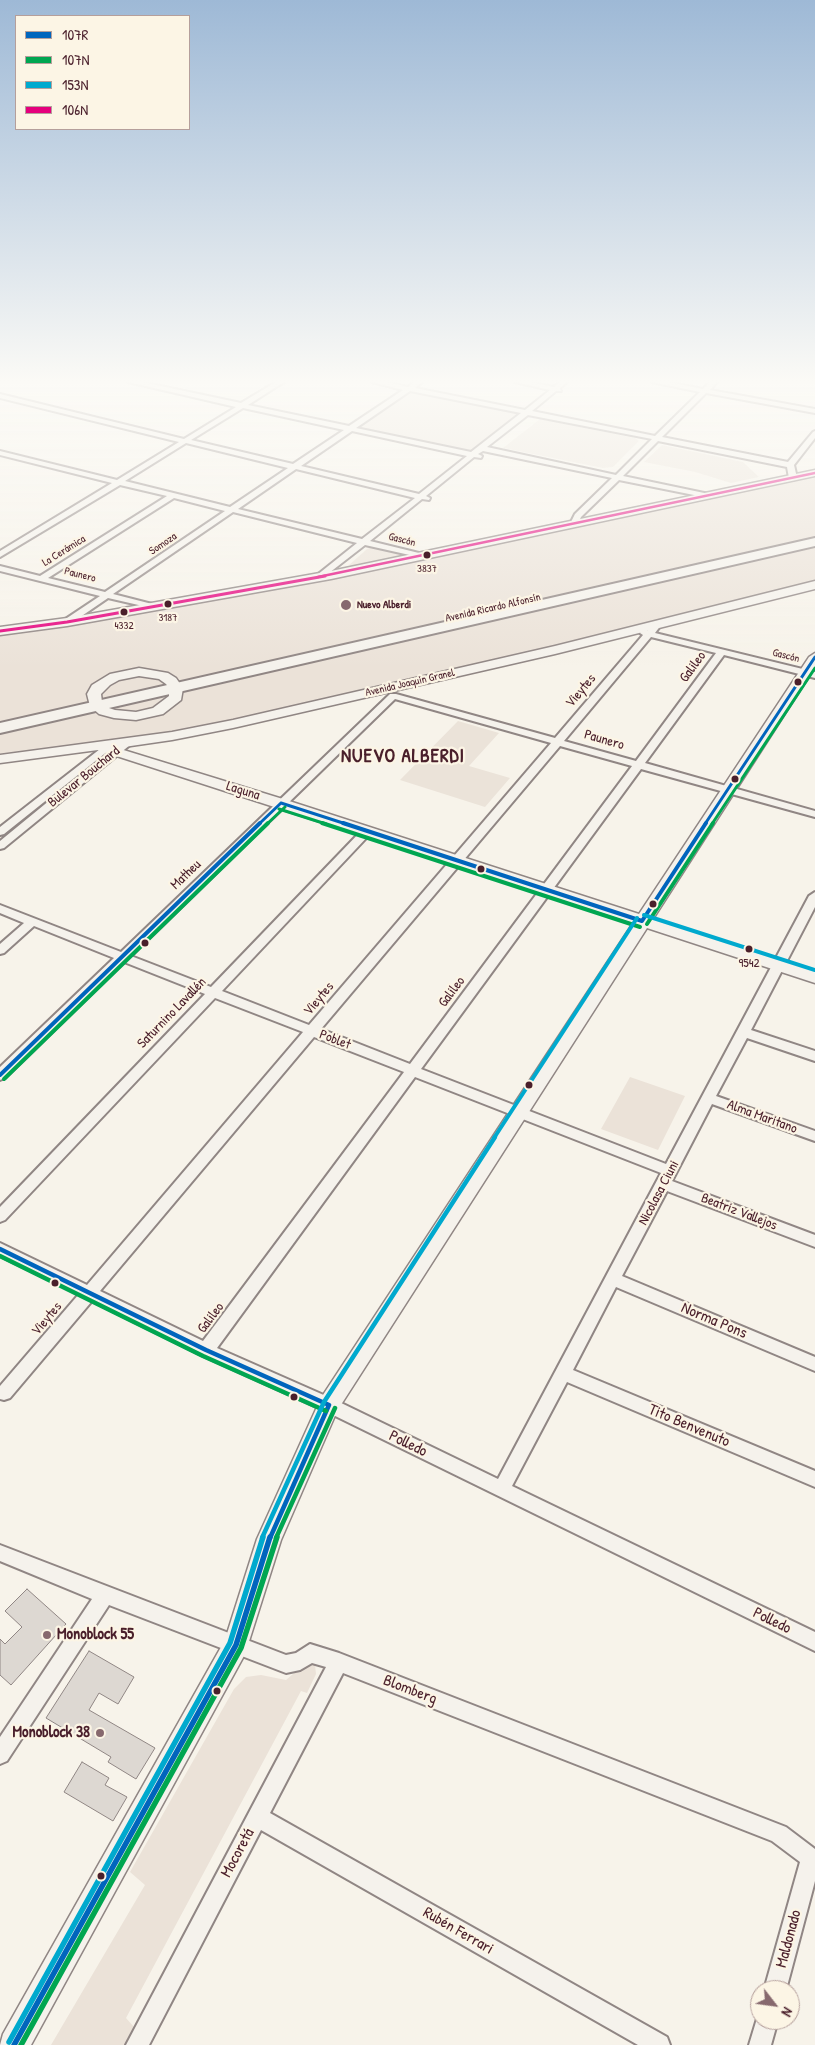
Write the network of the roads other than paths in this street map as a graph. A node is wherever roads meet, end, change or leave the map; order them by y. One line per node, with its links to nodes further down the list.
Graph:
1 (100, 477): 9 (street, Gascón)
2 (126, 477): 9 (street)
3 (281, 477): 13 (street, Somoza)
4 (340, 477): 12 (street)
5 (447, 477): 12 (street)
6 (617, 477): 14 (street)
7 (619, 477): 11 (street)
8 (793, 478): 11 (street)
9 (119, 482): 10 (street, Gascón); 18 (street)
10 (174, 496): 13 (street, Gascón); 22 (street, La Cerámica)
11 (706, 496): 14 (street)
12 (423, 497): 17 (street)
13 (234, 510): 17 (street, Gascón); 24 (street, Somoza)
14 (574, 524): 19 (street)
15 (815, 535): 32 (highway, Avenida Ricardo Alfonsín)
16 (815, 542): 32 (highway, Avenida Ricardo Alfonsín)
17 (366, 543): 19 (street, Gascón); 21 (street)
18 (0, 555)
19 (420, 556): 21 (street)
20 (0, 568): 22 (street, Paunero)
21 (325, 576): 25 (street)
22 (42, 578): 24 (street, Paunero)
23 (815, 585): 27 (street, Avenida Joaquín Granel)
24 (108, 595): 25 (street, Paunero); 26 (street, Somoza)
25 (153, 607): 26 (street)
26 (67, 622): 28 (street)
27 (653, 629): 29 (street, Gascón); 33 (street, Avenida Joaquín Granel); 41 (street, Vieytes)
28 (0, 631)
29 (722, 652): 31 (street, Gascón); 43 (street, Galileo)
30 (815, 657): 31 (street)
31 (810, 674): 44 (street)
32 (174, 685): 34 (highway, Avenida Ricardo Alfonsín); 34 (street); 35 (street)
33 (392, 692): 39 (street, Avenida Joaquín Granel); 41 (street, Paunero); 45 (street, Matheu)
34 (95, 703): 36 (street); 37 (highway, Avenida Ricardo Alfonsín); 38 (highway, Avenida Ricardo Alfonsín)
35 (164, 709): 36 (street); 39 (street); 40 (street, Bulevar Bouchard)
36 (114, 714): 40 (street, Bulevar Bouchard)
37 (0, 720)
38 (0, 728)
39 (204, 730): 40 (street, Avenida Joaquín Granel)
40 (114, 742): 42 (street, Avenida Joaquín Granel); 45 (street, Laguna); 48 (street, Bulevar Bouchard); 49 (street, Bulevar Bouchard)
41 (558, 742): 43 (street, Paunero); 50 (street, Vieytes)
42 (0, 759)
43 (639, 765): 44 (street, Paunero); 51 (street, Galileo)
44 (728, 790): 46 (street, Paunero); 54 (street)
45 (281, 803): 47 (street, Laguna); 57 (street, Matheu)
46 (815, 814)
47 (367, 831): 50 (street, Laguna); 60 (street, Saturnino Lavallén)
48 (0, 832)
49 (0, 846)
50 (457, 860): 51 (street, Laguna); 61 (street, Vieytes)
51 (547, 890): 54 (street, Laguna); 64 (street, Galileo)
52 (815, 896): 58 (street, Nicolasa Ciuni)
53 (0, 909): 55 (street, Poblet)
54 (642, 920): 58 (street, Laguna); 67 (street)
55 (32, 922): 56 (street); 57 (street, Poblet)
56 (0, 950)
57 (123, 958): 60 (street, Poblet); 65 (street, Matheu)
58 (779, 965): 59 (street, Laguna); 62 (street, Nicolasa Ciuni)
59 (815, 977)
60 (213, 993): 61 (street, Poblet); 70 (street, Saturnino Lavallén)
61 (312, 1031): 64 (street, Poblet); 74 (street, Vieytes)
62 (744, 1032): 63 (street); 66 (street, Nicolasa Ciuni)
63 (815, 1056)
64 (412, 1071): 67 (street, Poblet); 75 (street, Galileo)
65 (0, 1075)
66 (709, 1098): 68 (street, Alma Maritano); 69 (street, Nicolasa Ciuni)
67 (519, 1112): 69 (street, Poblet); 79 (street)
68 (815, 1136)
69 (667, 1178): 71 (street, Beatriz Vallejos); 73 (street, Nicolasa Ciuni)
70 (0, 1216)
71 (815, 1241)
72 (0, 1249): 74 (street, Polledo)
73 (614, 1279): 76 (street, Norma Pons); 77 (street, Nicolasa Ciuni)
74 (89, 1293): 75 (street, Polledo); 78 (street, Vieytes)
75 (206, 1350): 79 (street, Polledo)
76 (815, 1364)
77 (563, 1374): 80 (street, Tito Benvenuto); 81 (street, Nicolasa Ciuni)
78 (4, 1393)
79 (329, 1405): 81 (street, Polledo); 85 (street)
80 (815, 1479)
81 (502, 1489): 84 (street, Polledo)
82 (0, 1553): 83 (street, Blomberg)
83 (105, 1595): 85 (street, Blomberg); 87 (street)
84 (815, 1642)
85 (236, 1645): 86 (street, Blomberg); 92 (street)
86 (339, 1662): 88 (street, Mocoretá); 89 (street, Blomberg)
87 (2, 1746)
88 (257, 1816): 93 (street, Mocoretá); 94 (street, Rubén Ferrari)
89 (813, 1860): 90 (street, Maldonado)
90 (778, 1980)
91 (764, 2030): 95 (street)
92 (14, 2045)
93 (137, 2045)
94 (659, 2045)
95 (760, 2045)

